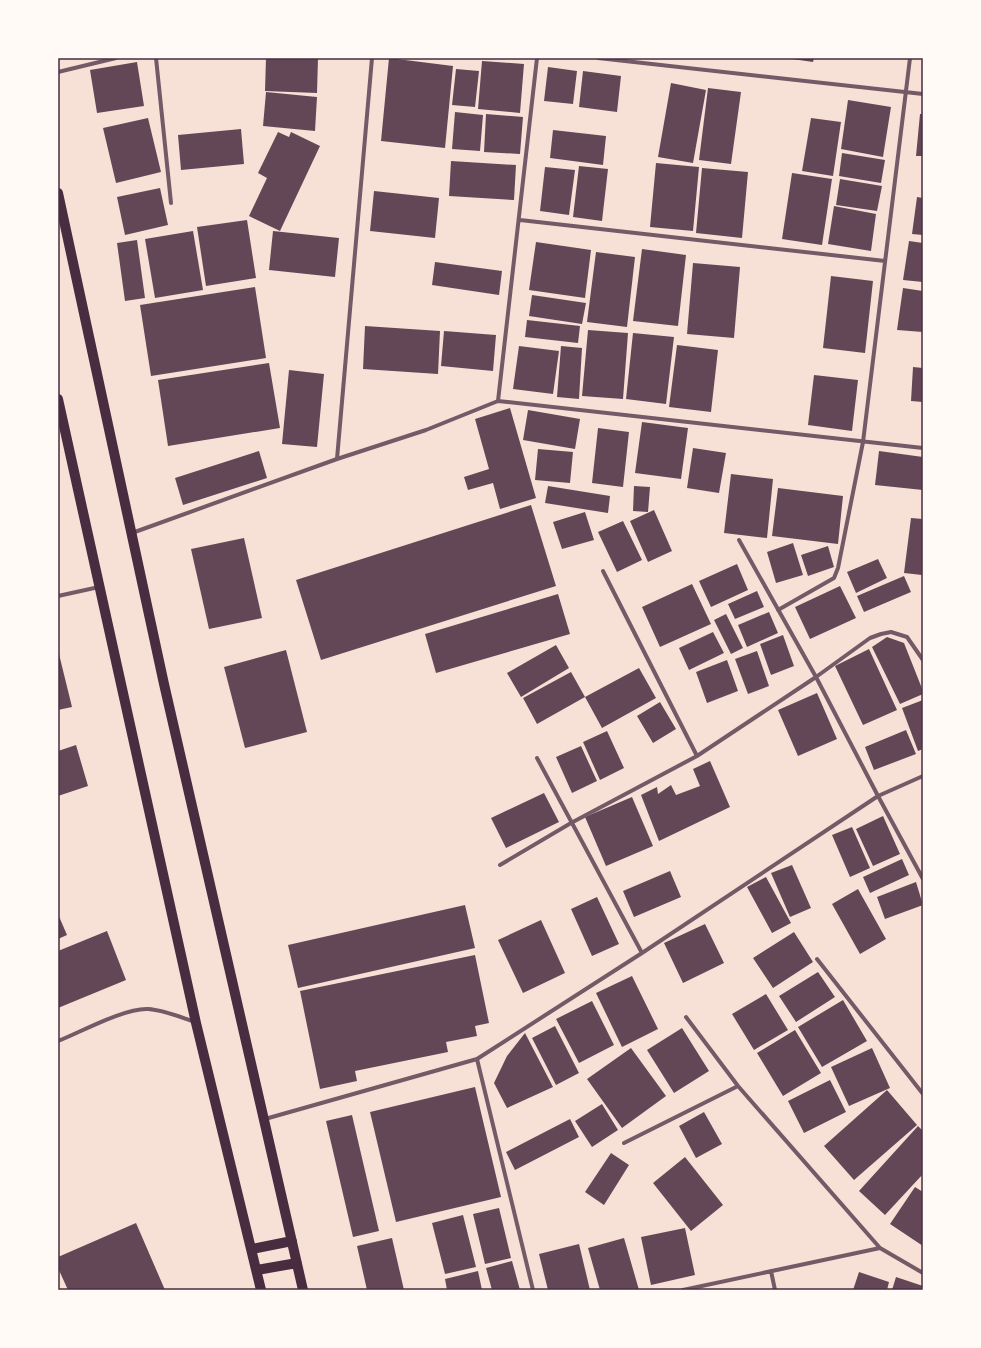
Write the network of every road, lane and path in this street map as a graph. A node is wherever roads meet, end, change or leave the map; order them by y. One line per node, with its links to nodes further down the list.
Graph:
1 (116, 58): 7 (street)
2 (156, 58): 11 (street)
3 (372, 58): 19 (street)
4 (537, 58): 12 (street)
5 (598, 58): 8 (street)
6 (910, 58): 8 (street)
7 (58, 72)
8 (906, 92): 9 (street); 13 (street)
9 (923, 94)
10 (58, 193): 20 (main road)
11 (171, 203)
12 (520, 220): 13 (street); 15 (street)
13 (885, 261): 17 (street)
14 (58, 399): 16 (main road)
15 (498, 401): 17 (street); 19 (street)
16 (60, 420): 23 (main road)
17 (863, 442): 18 (street); 25 (street)
18 (923, 448)
19 (337, 459): 20 (street)
20 (132, 534): 43 (main road)
21 (738, 540): 25 (street)
22 (603, 571): 28 (street)
23 (99, 587): 24 (street); 38 (main road)
24 (58, 596)
25 (778, 610): 27 (street)
26 (923, 660): 27 (street)
27 (816, 677): 28 (street); 31 (street)
28 (697, 756): 32 (street)
29 (537, 758): 32 (street)
30 (923, 776): 31 (street)
31 (878, 796): 34 (street); 35 (street)
32 (571, 823): 33 (street); 35 (street)
33 (500, 865)
34 (923, 879)
35 (642, 953): 40 (street)
36 (817, 959): 42 (street)
37 (686, 1017): 41 (street)
38 (196, 1023): 39 (street); 47 (main road)
39 (58, 1042)
40 (477, 1059): 43 (street); 54 (street)
41 (738, 1086): 44 (street); 46 (street)
42 (923, 1094)
43 (265, 1119): 45 (main road)
44 (624, 1143)
45 (292, 1241): 47 (main road); 48 (main road)
46 (880, 1248): 50 (street); 51 (street)
47 (252, 1249): 49 (main road)
48 (297, 1263): 49 (main road); 53 (main road)
49 (257, 1270): 52 (main road)
50 (771, 1271): 55 (street); 56 (street)
51 (923, 1273)
52 (262, 1290)
53 (304, 1290)
54 (533, 1290)
55 (684, 1290)
56 (775, 1290)

